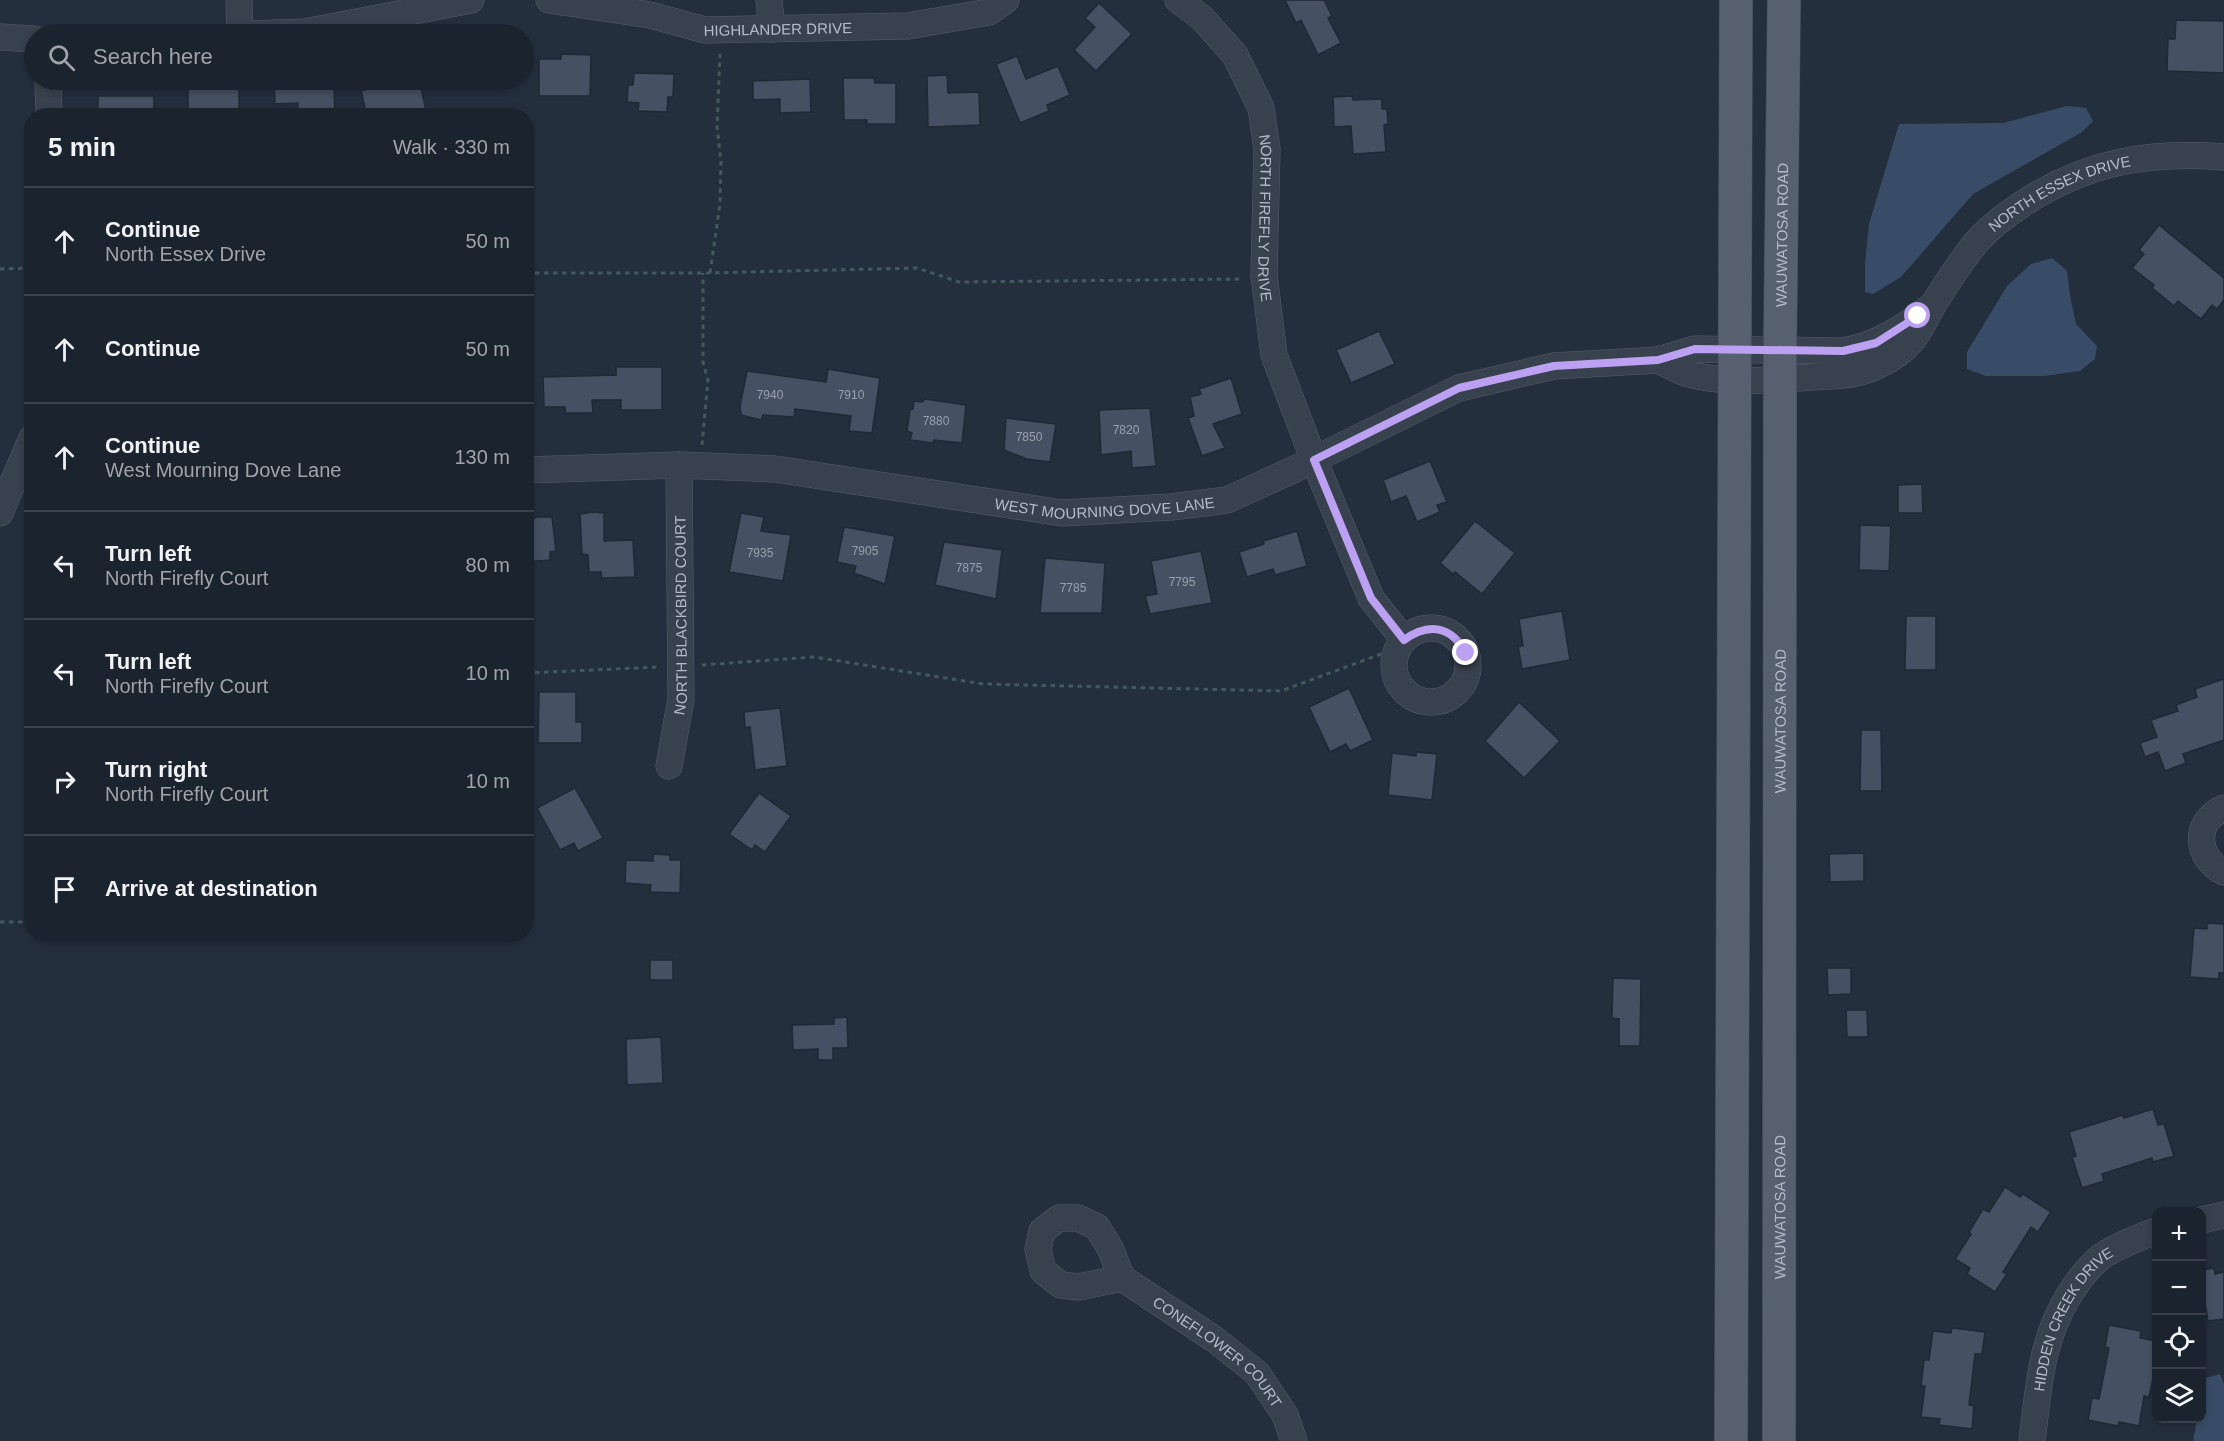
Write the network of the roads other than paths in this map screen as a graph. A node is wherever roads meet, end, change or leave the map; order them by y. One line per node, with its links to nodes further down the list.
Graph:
1 (239, 0): 10 (street)
2 (471, 0): 11 (street)
3 (549, 0): 9 (street, HIGHLANDER DRIVE)
4 (769, 0): 12 (street)
5 (1006, 0): 12 (street, HIGHLANDER DRIVE)
6 (1178, 0): 21 (street, NORTH FIREFLY DRIVE)
7 (1736, 0): 18 (main road)
8 (1784, 0): 19 (main road, WAUWATOSA ROAD)
9 (667, 9): 12 (street, HIGHLANDER DRIVE)
10 (241, 24)
11 (346, 24)
12 (772, 29)
13 (0, 37): 14 (street)
14 (24, 38)
15 (48, 90): 16 (street)
16 (49, 108)
17 (2224, 157): 19 (street, NORTH ESSEX DRIVE)
18 (1734, 365): 19 (street, NORTH ESSEX DRIVE); 21 (street, WEST MOURNING DOVE LANE); 35 (main road)
19 (1780, 366): 36 (main road, WAUWATOSA ROAD)
20 (24, 456): 24 (street)
21 (1314, 460): 22 (street, WEST MOURNING DOVE LANE); 26 (street, NORTH FIREFLY DRIVE)
22 (691, 465): 23 (street, WEST MOURNING DOVE LANE); 27 (street, NORTH BLACKBIRD COURT)
23 (534, 470)
24 (16, 473): 25 (street)
25 (0, 513)
26 (1400, 647)
27 (669, 766)
28 (2224, 808): 29 (street)
29 (2224, 872)
30 (2224, 1215): 31 (street)
31 (2206, 1219)
32 (2152, 1233): 37 (street, HIDDEN CREEK DRIVE)
33 (1122, 1278): 34 (street, CONEFLOWER COURT)
34 (1294, 1441)
35 (1731, 1441)
36 (1779, 1441)
37 (2032, 1441)

